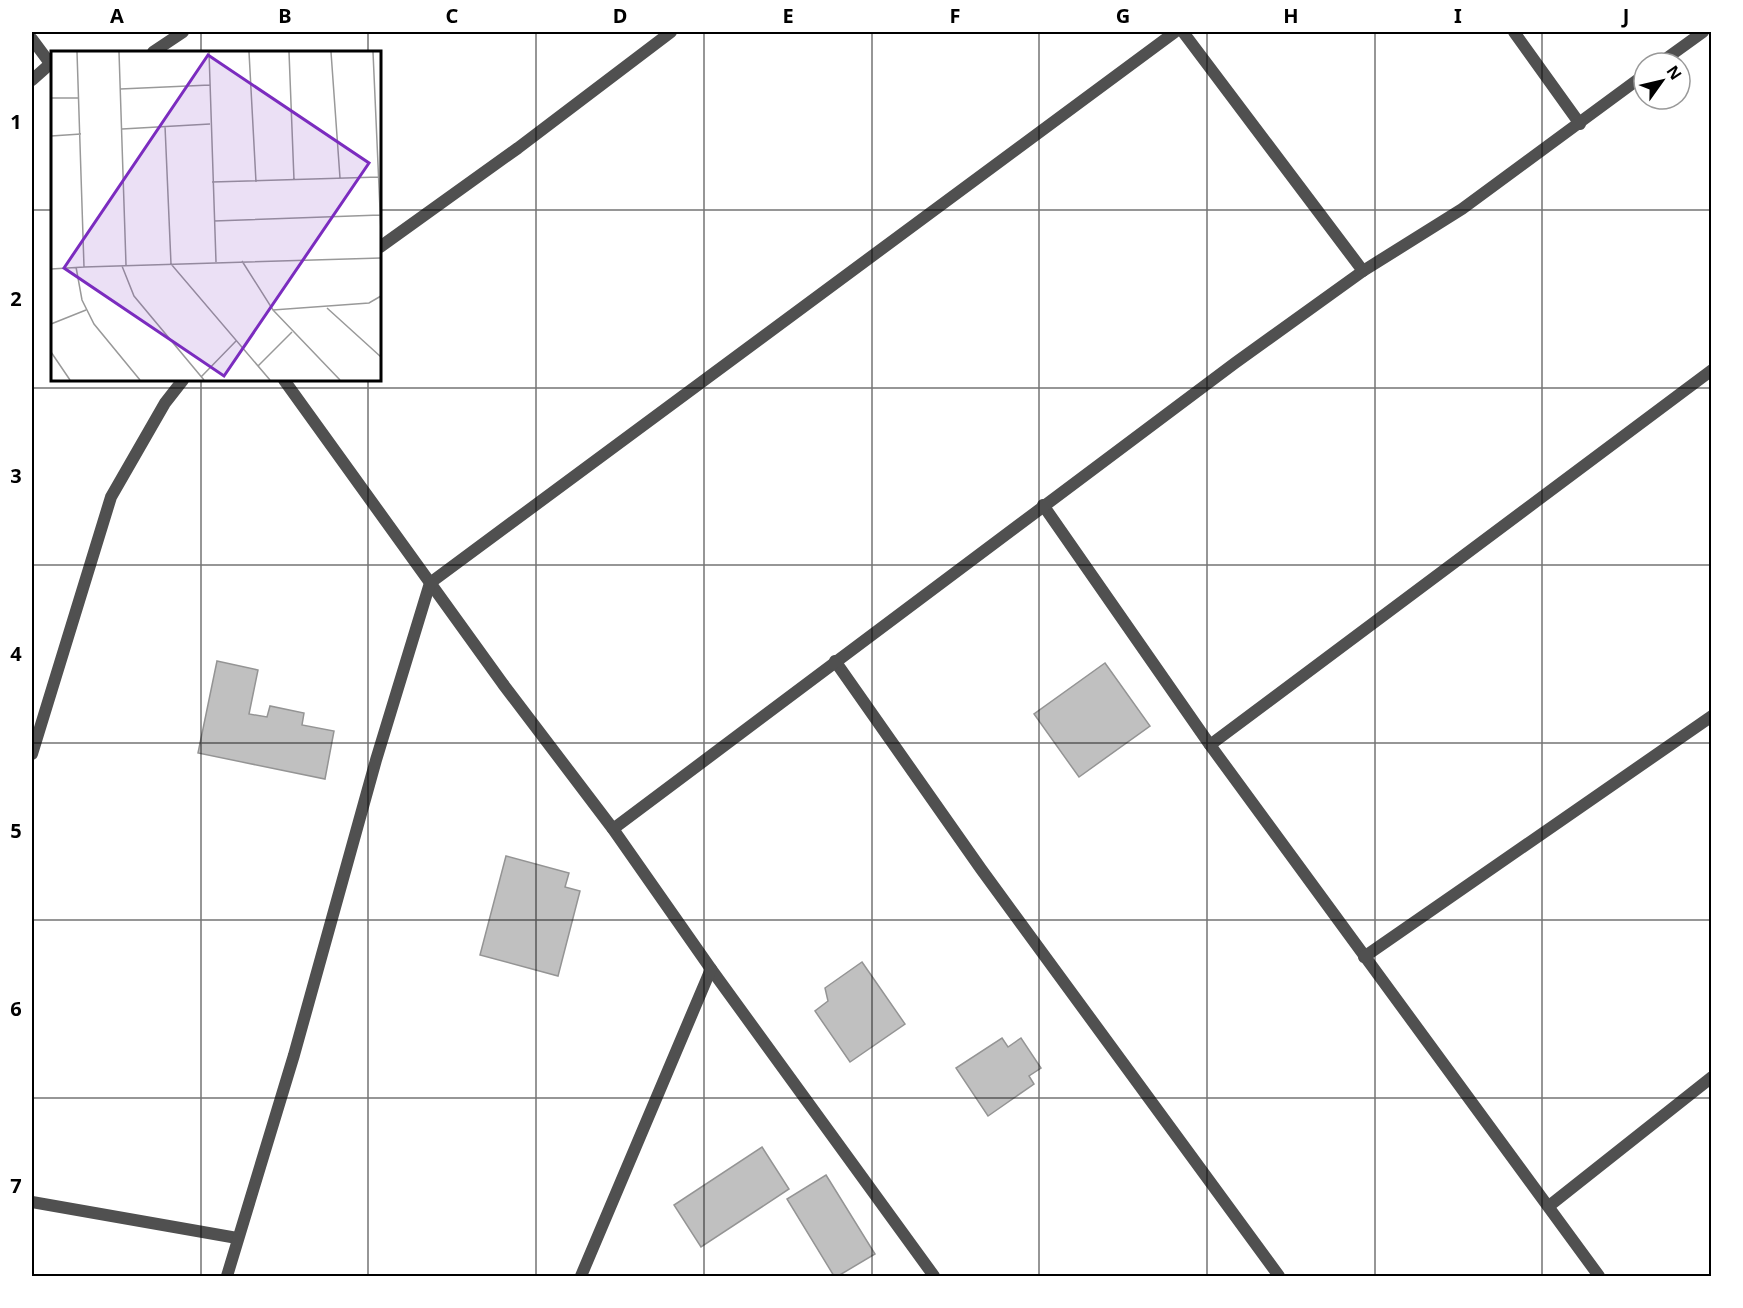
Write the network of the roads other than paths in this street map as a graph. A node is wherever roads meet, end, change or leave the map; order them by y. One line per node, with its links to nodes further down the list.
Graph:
1 (183, 32): 8 (street)
2 (670, 32): 14 (street)
3 (1175, 32): 20 (street)
4 (1183, 32): 15 (street)
5 (1514, 32): 13 (street)
6 (1703, 32): 9 (street)
7 (32, 39): 10 (street)
8 (154, 51)
9 (1677, 51)
10 (51, 65): 11 (street)
11 (32, 80)
12 (1632, 84): 13 (street)
13 (1580, 124): 15 (street)
14 (381, 246)
15 (1363, 271): 19 (street)
16 (1712, 370): 23 (street)
17 (182, 381): 24 (street)
18 (285, 381): 20 (street)
19 (1043, 505): 21 (street); 23 (street)
20 (429, 584): 25 (street); 31 (street)
21 (835, 661): 25 (street); 35 (street)
22 (1712, 716): 26 (street)
23 (1210, 745): 26 (street)
24 (32, 754)
25 (614, 829): 27 (street)
26 (1364, 957): 30 (street)
27 (711, 969): 33 (street); 34 (street)
28 (1712, 1077): 30 (street)
29 (32, 1202): 31 (street)
30 (1550, 1206): 36 (street)
31 (237, 1238): 32 (street)
32 (227, 1276)
33 (580, 1276)
34 (934, 1276)
35 (1279, 1276)
36 (1599, 1276)

